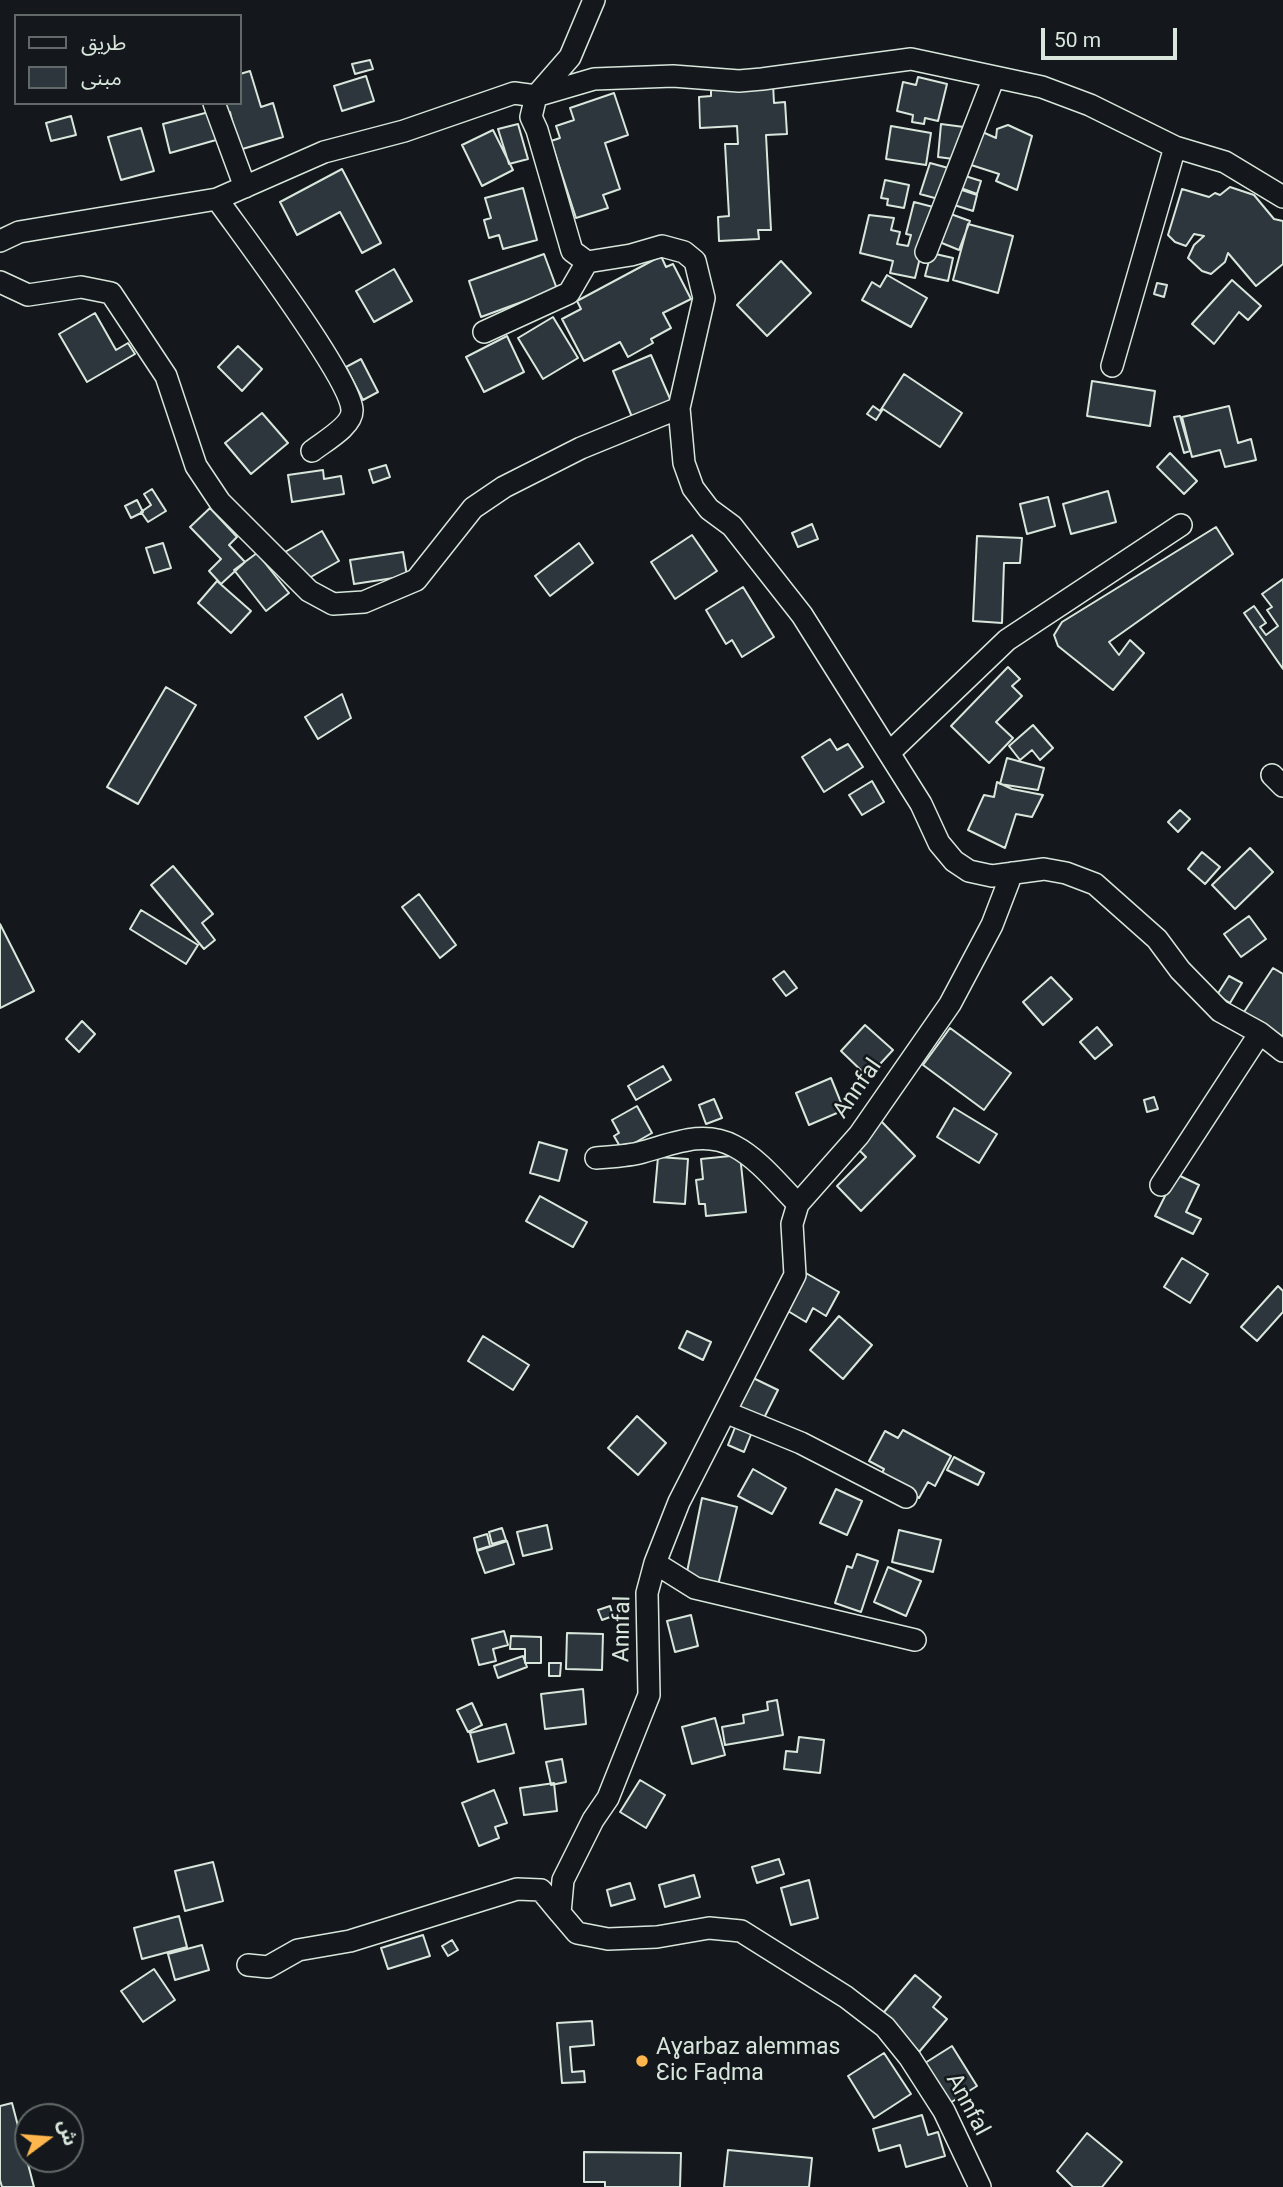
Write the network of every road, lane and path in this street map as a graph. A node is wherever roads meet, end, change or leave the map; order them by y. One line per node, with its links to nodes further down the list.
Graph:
1 (594, 0): 3 (street)
2 (994, 77): 3 (street); 5 (street); 10 (street)
3 (536, 96): 6 (street); 11 (street)
4 (216, 105): 6 (street)
5 (1175, 148): 7 (street); 14 (street)
6 (246, 187): 8 (street)
7 (1283, 197)
8 (217, 200): 9 (street); 16 (street)
9 (3, 235)
10 (926, 252)
11 (587, 262): 13 (street); 15 (street)
12 (0, 282): 15 (street)
13 (484, 332)
14 (1112, 366)
15 (679, 408): 18 (street)
16 (312, 451)
17 (1181, 524): 18 (street)
18 (890, 752): 19 (street)
19 (1012, 873): 20 (street); 24 (street, Annfal)
20 (1260, 1033): 21 (street); 23 (street)
21 (1283, 1051)
22 (596, 1158): 24 (street)
23 (1161, 1185)
24 (799, 1204): 25 (street, Annfal)
25 (725, 1412): 26 (street); 27 (street, Annfal)
26 (906, 1497)
27 (655, 1563): 28 (street); 29 (street, Annfal)
28 (915, 1640)
29 (560, 1913): 30 (street); 31 (street, Annfal)
30 (248, 1965)
31 (980, 2187)

